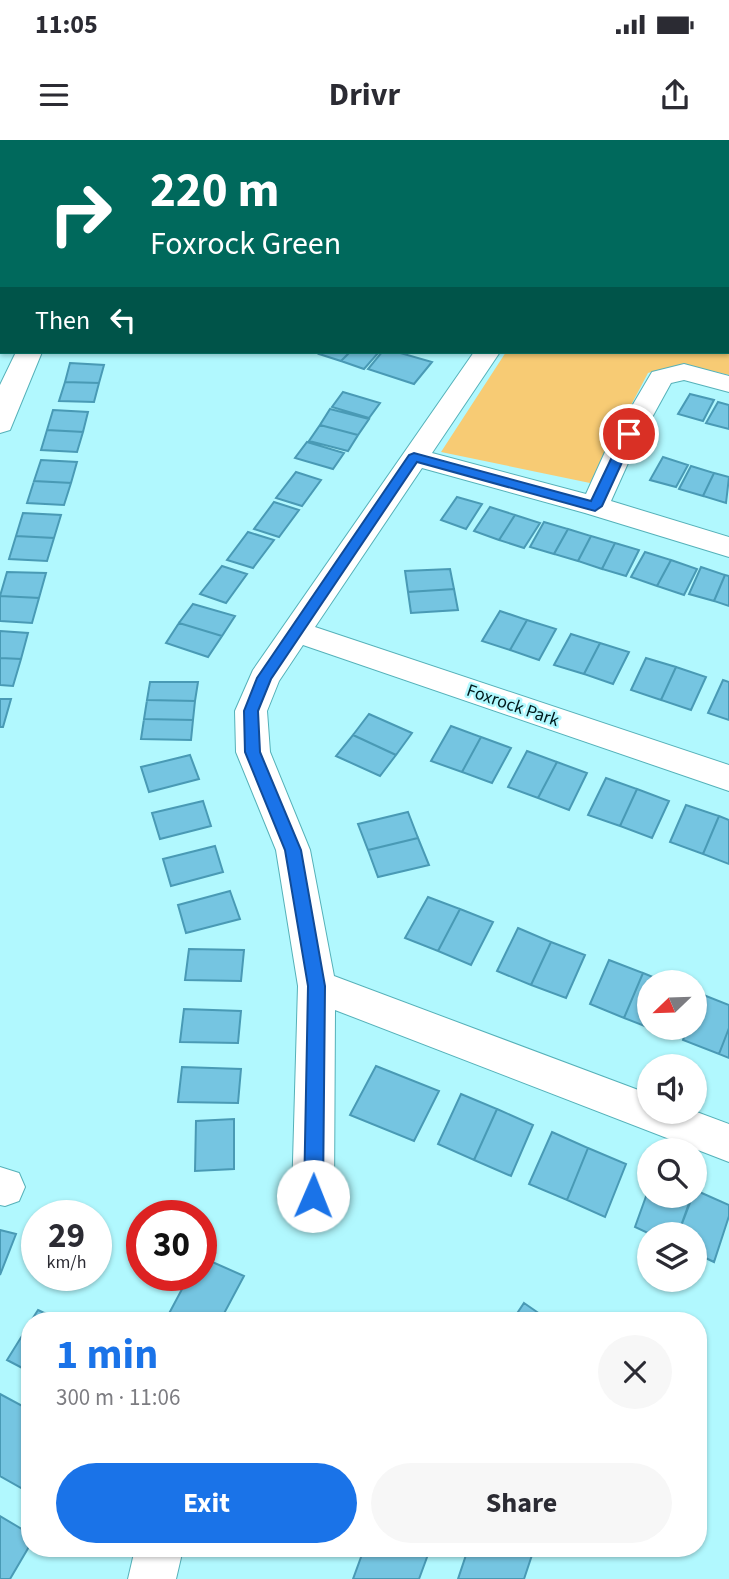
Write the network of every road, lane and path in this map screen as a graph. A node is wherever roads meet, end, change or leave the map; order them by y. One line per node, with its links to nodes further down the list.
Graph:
1 (28, 354): 4 (street)
2 (486, 354): 5 (street)
3 (729, 384): 6 (street)
4 (0, 424)
5 (414, 457): 6 (street); 8 (street)
6 (595, 506): 7 (street)
7 (729, 547)
8 (298, 632): 9 (street, Foxrock Park); 10 (street)
9 (729, 778)
10 (317, 986): 11 (street); 12 (street)
11 (729, 1143)
12 (313, 1196)
13 (157, 1557): 14 (street)
14 (152, 1579)

